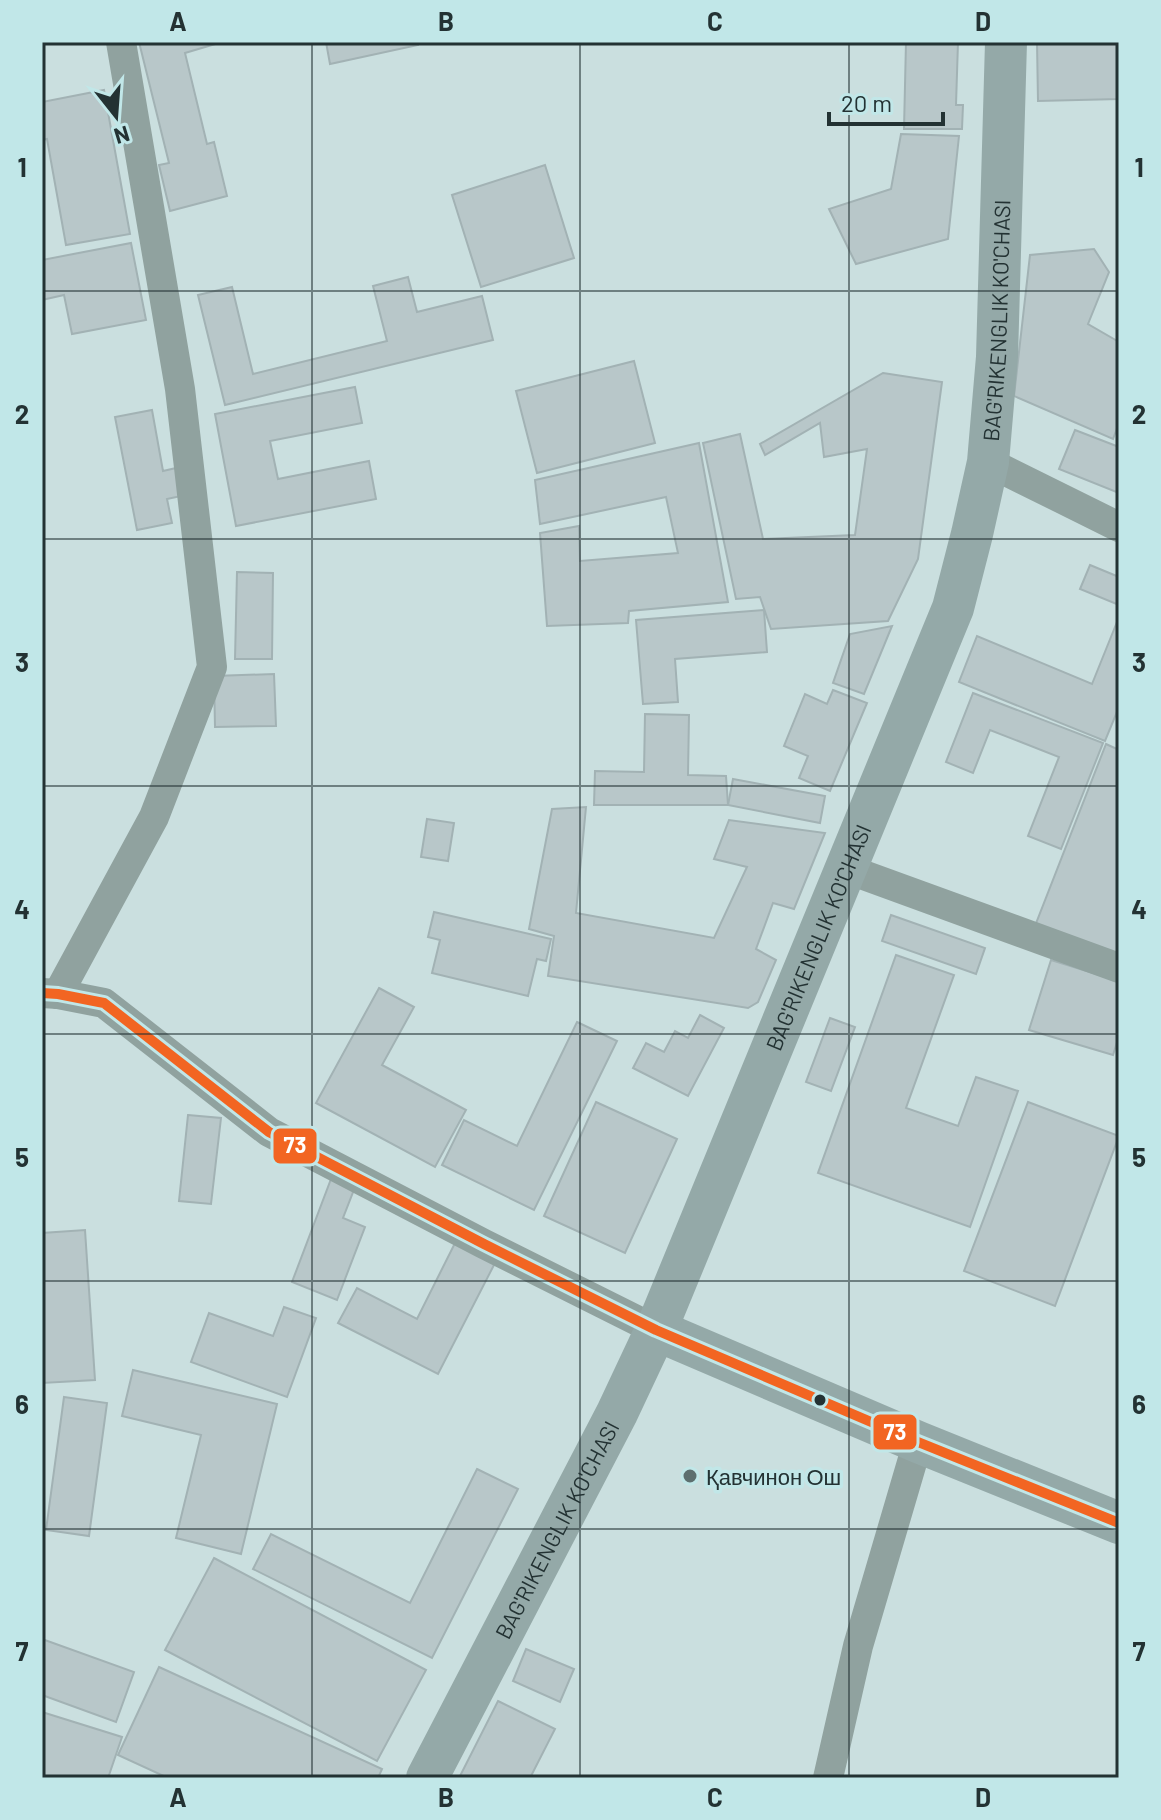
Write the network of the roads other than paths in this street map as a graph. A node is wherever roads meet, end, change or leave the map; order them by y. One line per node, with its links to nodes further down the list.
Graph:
1 (121, 42): 7 (street)
2 (1006, 42): 3 (main road, BAG'RIKENGLIK KO'CHASI)
3 (988, 462): 4 (street); 5 (main road, BAG'RIKENGLIK KO'CHASI)
4 (1119, 527)
5 (847, 869): 6 (street); 8 (main road, BAG'RIKENGLIK KO'CHASI)
6 (1119, 968)
7 (50, 993): 8 (street)
8 (656, 1330): 9 (main road); 11 (main road, BAG'RIKENGLIK KO'CHASI)
9 (918, 1442): 10 (main road); 12 (street)
10 (1119, 1523)
11 (427, 1778)
12 (828, 1778)

